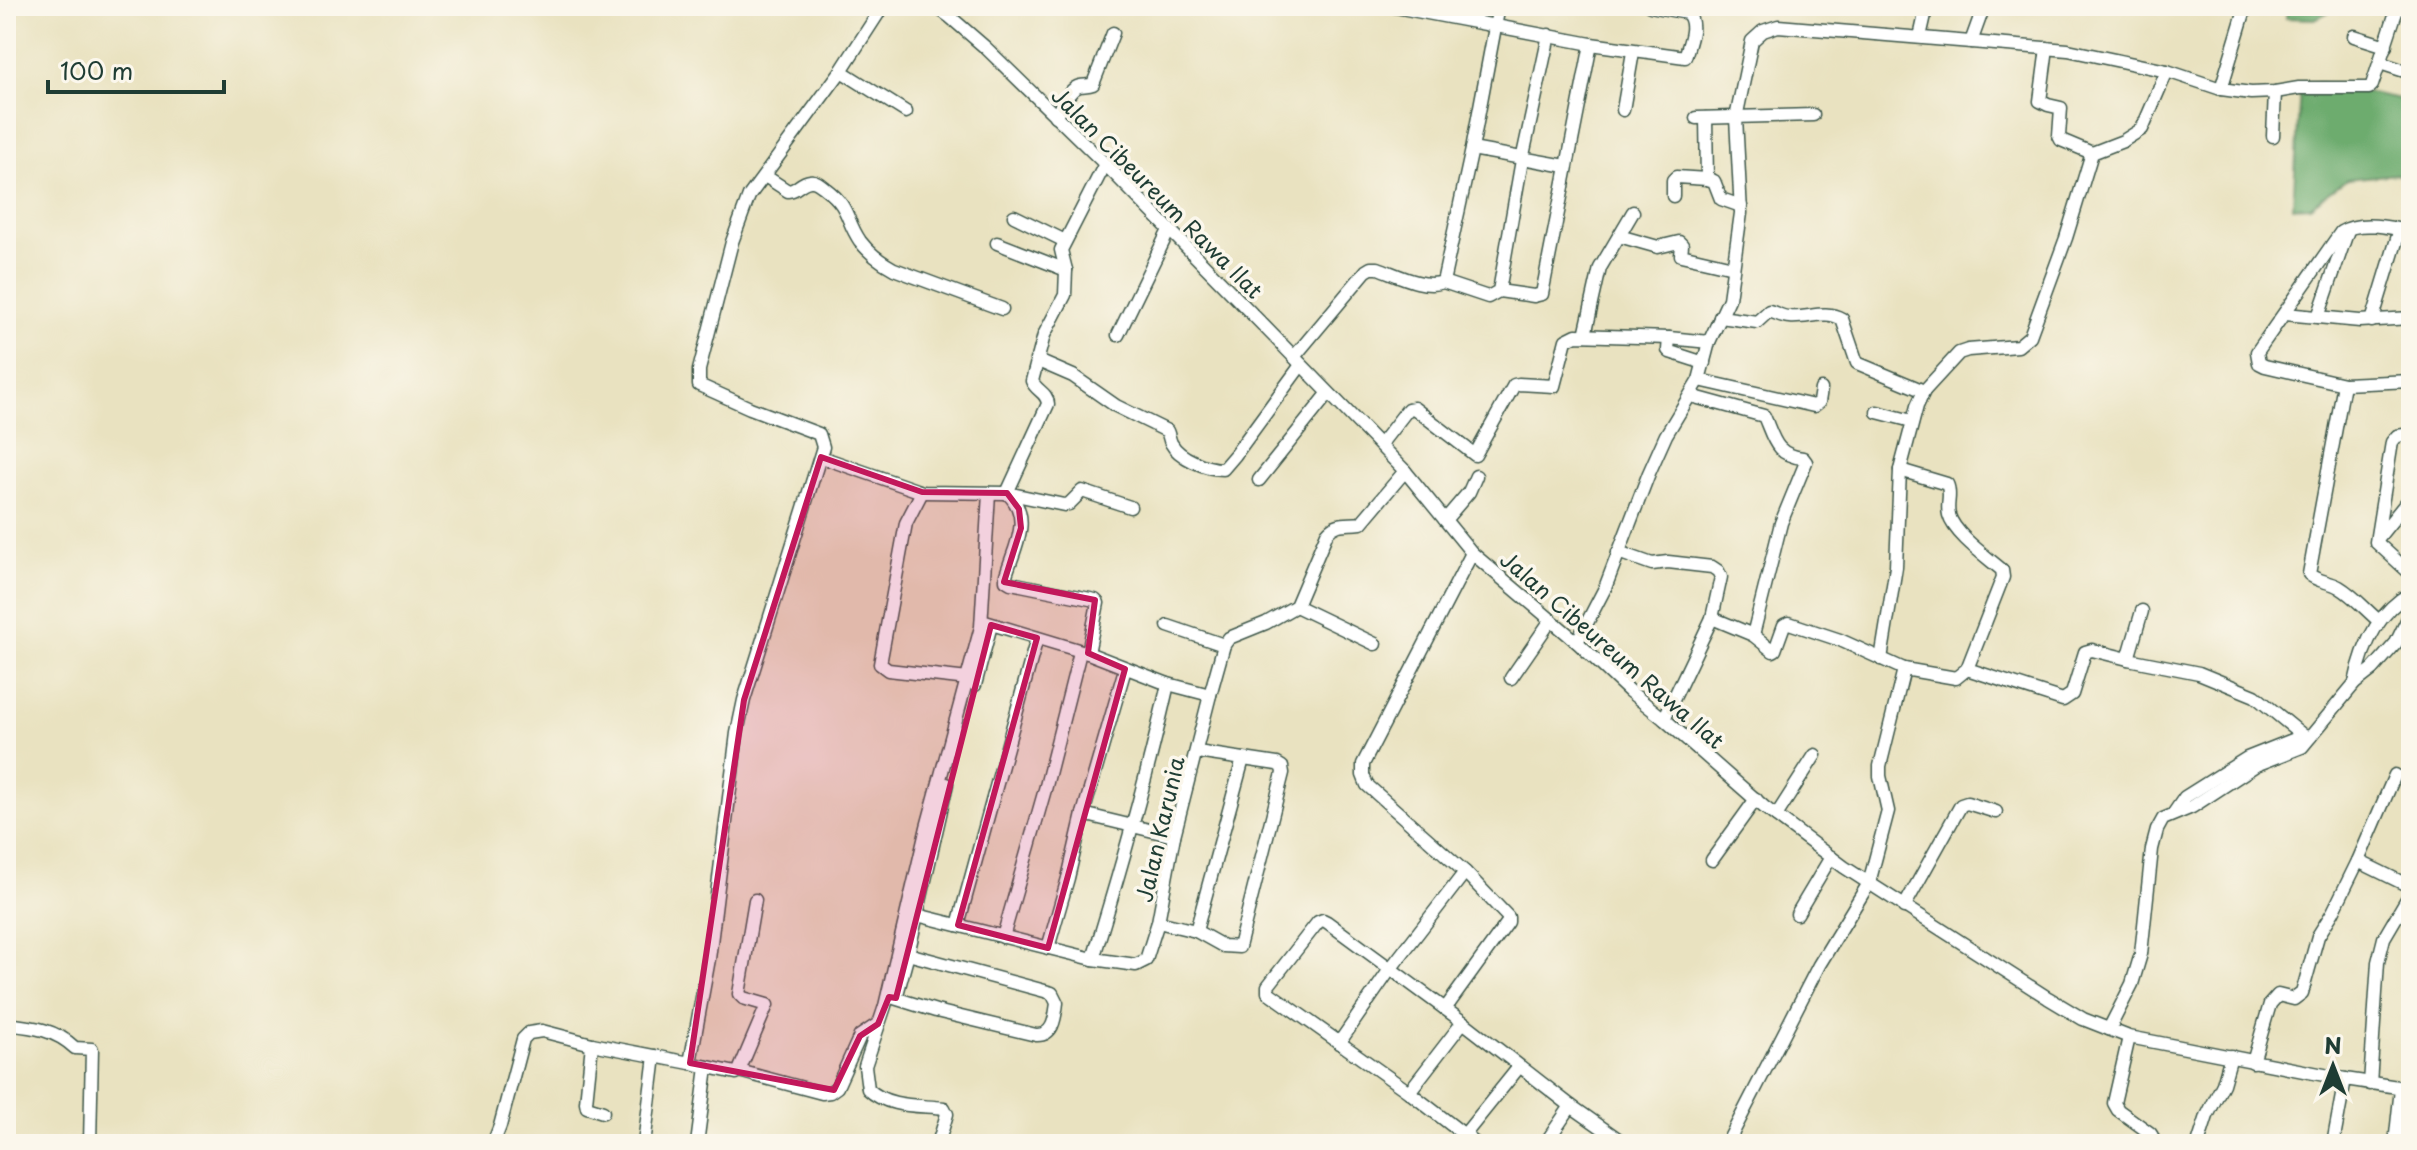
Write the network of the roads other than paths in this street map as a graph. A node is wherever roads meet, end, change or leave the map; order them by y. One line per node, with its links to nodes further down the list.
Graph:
1 (883, 6): 21 (street)
2 (935, 6): 29 (street, Jalan Cibeureum Rawa Ilat)
3 (1390, 6): 10 (street)
4 (1499, 6): 10 (street)
5 (1650, 6): 19 (street)
6 (1927, 6): 14 (street)
7 (1984, 6): 15 (street)
8 (2246, 6): 24 (street)
9 (2398, 6): 17 (street)
10 (1495, 25): 12 (street); 32 (street)
11 (1113, 33): 29 (street)
12 (1549, 35): 16 (street); 34 (street)
13 (2354, 36): 17 (street)
14 (1920, 37): 15 (street); 30 (street)
15 (1971, 42): 18 (street)
16 (1591, 44): 19 (street); 36 (street)
17 (2386, 46): 20 (street)
18 (2047, 48): 22 (street); 33 (street)
19 (1633, 52): 26 (street)
20 (2380, 63): 23 (street); 25 (street)
21 (841, 71): 27 (street); 37 (street)
22 (2167, 71): 24 (street); 33 (street)
23 (2411, 73)
24 (2221, 89): 25 (street)
25 (2275, 92): 31 (street)
26 (1623, 110)
27 (906, 112)
28 (1813, 115): 30 (street)
29 (1055, 116): 35 (street, Jalan Cibeureum Rawa Ilat)
30 (1736, 118): 38 (street); 40 (street)
31 (2273, 136)
32 (1472, 149): 34 (street); 51 (street)
33 (2092, 153): 70 (street)
34 (1522, 160): 36 (street); 52 (street)
35 (1105, 164): 44 (street, Jalan Cibeureum Rawa Ilat); 47 (street)
36 (1566, 166): 52 (street)
37 (765, 176): 53 (street); 77 (street)
38 (1707, 179): 39 (street); 40 (street)
39 (1673, 196)
40 (1741, 206): 49 (street)
41 (1633, 212): 46 (street)
42 (1014, 216): 47 (street)
43 (2349, 227): 45 (street); 54 (street); 56 (street)
44 (1169, 230): 59 (street); 64 (street, Jalan Cibeureum Rawa Ilat)
45 (2405, 231): 58 (street)
46 (1619, 236): 49 (street); 60 (street)
47 (1065, 241): 50 (street)
48 (997, 243): 50 (street)
49 (1733, 267): 55 (street)
50 (1066, 270): 63 (street)
51 (1443, 282): 52 (street); 64 (street)
52 (1499, 291)
53 (1002, 309)
54 (2285, 314): 56 (street); 68 (street)
55 (1720, 317): 62 (street); 70 (street)
56 (2318, 317): 58 (street)
57 (2411, 318): 58 (street)
58 (2372, 321)
59 (1118, 335)
60 (1585, 335): 61 (street); 76 (street)
61 (1669, 338): 62 (street); 65 (street)
62 (1709, 342): 65 (street)
63 (1036, 360): 64 (street); 84 (street)
64 (1297, 361): 71 (street, Jalan Cibeureum Rawa Ilat)
65 (1704, 363): 66 (street)
66 (1699, 380): 69 (street); 72 (street)
67 (2411, 381): 68 (street)
68 (2344, 384): 98 (street)
69 (1821, 389)
70 (1924, 391): 74 (street)
71 (1328, 394): 76 (street, Jalan Cibeureum Rawa Ilat); 81 (street)
72 (1691, 396): 89 (street); 101 (street)
73 (1877, 412): 74 (street)
74 (1912, 421): 78 (street)
75 (2411, 434): 88 (street)
76 (1380, 445): 79 (street, Jalan Cibeureum Rawa Ilat)
77 (821, 457): 82 (street); 159 (street)
78 (1900, 470): 107 (street); 111 (street)
79 (1405, 471): 87 (street, Jalan Cibeureum Rawa Ilat); 93 (street)
80 (1476, 476): 87 (street)
81 (1259, 480)
82 (922, 492): 83 (street); 113 (street)
83 (989, 493): 84 (street); 99 (street)
84 (1007, 493): 86 (street); 106 (street)
85 (2411, 497): 88 (street)
86 (1130, 507)
87 (1445, 520): 90 (street, Jalan Cibeureum Rawa Ilat)
88 (2376, 542): 91 (street)
89 (1618, 552): 96 (street); 103 (street)
90 (1472, 553): 97 (street, Jalan Cibeureum Rawa Ilat); 132 (street)
91 (2411, 574)
92 (2411, 593): 98 (street)
93 (1296, 606): 104 (street); 105 (street)
94 (2142, 611): 108 (street)
95 (2411, 612): 114 (street)
96 (1712, 618): 101 (street); 117 (street)
97 (1551, 620): 103 (street, Jalan Cibeureum Rawa Ilat); 112 (street)
98 (2379, 621): 114 (street)
99 (987, 624): 102 (street); 113 (street); 138 (street)
100 (1168, 626): 105 (street)
101 (1753, 635): 107 (street)
102 (1037, 638): 106 (street); 140 (street)
103 (1577, 642): 117 (street, Jalan Cibeureum Rawa Ilat)
104 (1375, 644)
105 (1224, 645): 116 (street, Jalan Karunia)
106 (1084, 652): 109 (street); 142 (street)
107 (1881, 659): 110 (street)
108 (2128, 659): 111 (street); 118 (street)
109 (1125, 669): 115 (street); 125 (street)
110 (1904, 669): 111 (street); 133 (street)
111 (1967, 669)
112 (1511, 678)
113 (968, 679): 147 (street)
114 (2355, 683): 118 (street)
115 (1168, 684): 116 (street); 127 (street)
116 (1210, 695): 119 (street, Jalan Karunia)
117 (1664, 719): 123 (street, Jalan Cibeureum Rawa Ilat)
118 (2309, 736): 152 (street)
119 (1197, 752): 121 (street); 128 (street, Jalan Karunia)
120 (1815, 755): 126 (street)
121 (1243, 759): 141 (street); 141 (street)
122 (2395, 775): 131 (street)
123 (1756, 799): 126 (street, Jalan Cibeureum Rawa Ilat); 130 (street)
124 (1996, 812): 136 (street)
125 (1083, 814): 127 (street); 143 (street)
126 (1776, 816): 129 (street, Jalan Cibeureum Rawa Ilat)
127 (1132, 825): 128 (street); 145 (street)
128 (1174, 836): 139 (street, Jalan Karunia)
129 (1831, 857): 133 (street, Jalan Cibeureum Rawa Ilat); 137 (street)
130 (1712, 860)
131 (2358, 861): 134 (street); 158 (street)
132 (1465, 872): 146 (street); 148 (street)
133 (1869, 883): 136 (street, Jalan Cibeureum Rawa Ilat); 179 (street)
134 (2411, 890): 164 (street)
135 (755, 900): 162 (street)
136 (1904, 907): 152 (street, Jalan Cibeureum Rawa Ilat)
137 (1797, 914)
138 (917, 915): 140 (street); 144 (street)
139 (1158, 922): 141 (street); 145 (street, Jalan Karunia)
140 (958, 925): 142 (street)
141 (1196, 931)
142 (1003, 937): 143 (street)
143 (1048, 948): 145 (street)
144 (908, 954): 147 (street); 147 (street)
145 (1093, 959)
146 (1391, 968): 148 (street); 154 (street); 154 (street)
147 (892, 997): 151 (street)
148 (1445, 1009): 149 (street)
149 (1463, 1022): 161 (street); 166 (street)
150 (6, 1024): 170 (street)
151 (878, 1024): 162 (street); 175 (street)
152 (2109, 1029): 153 (street, Jalan Cibeureum Rawa Ilat)
153 (2129, 1037): 157 (street, Jalan Cibeureum Rawa Ilat); 180 (street)
154 (1339, 1043): 166 (street)
155 (592, 1044): 156 (street); 168 (street); 172 (street)
156 (655, 1056): 159 (street); 173 (street)
157 (2231, 1056): 158 (street, Jalan Cibeureum Rawa Ilat); 181 (street)
158 (2253, 1062): 163 (street, Jalan Cibeureum Rawa Ilat)
159 (690, 1063): 160 (street)
160 (707, 1067): 162 (street); 174 (street)
161 (1519, 1067): 167 (street); 169 (street)
162 (739, 1071)
163 (2345, 1079): 164 (street, Jalan Cibeureum Rawa Ilat); 182 (street)
164 (2370, 1084): 165 (street, Jalan Cibeureum Rawa Ilat)
165 (2406, 1088): 183 (street)
166 (1409, 1092): 169 (street)
167 (1571, 1106): 177 (street); 178 (street)
168 (603, 1112)
169 (1461, 1139): 176 (street)
170 (90, 1142): 171 (street)
171 (72, 1144)
172 (493, 1144)
173 (644, 1144)
174 (697, 1144)
175 (938, 1144)
176 (1476, 1144)
177 (1545, 1144)
178 (1625, 1144)
179 (1727, 1144)
180 (2150, 1144)
181 (2198, 1144)
182 (2333, 1144)
183 (2395, 1144)

